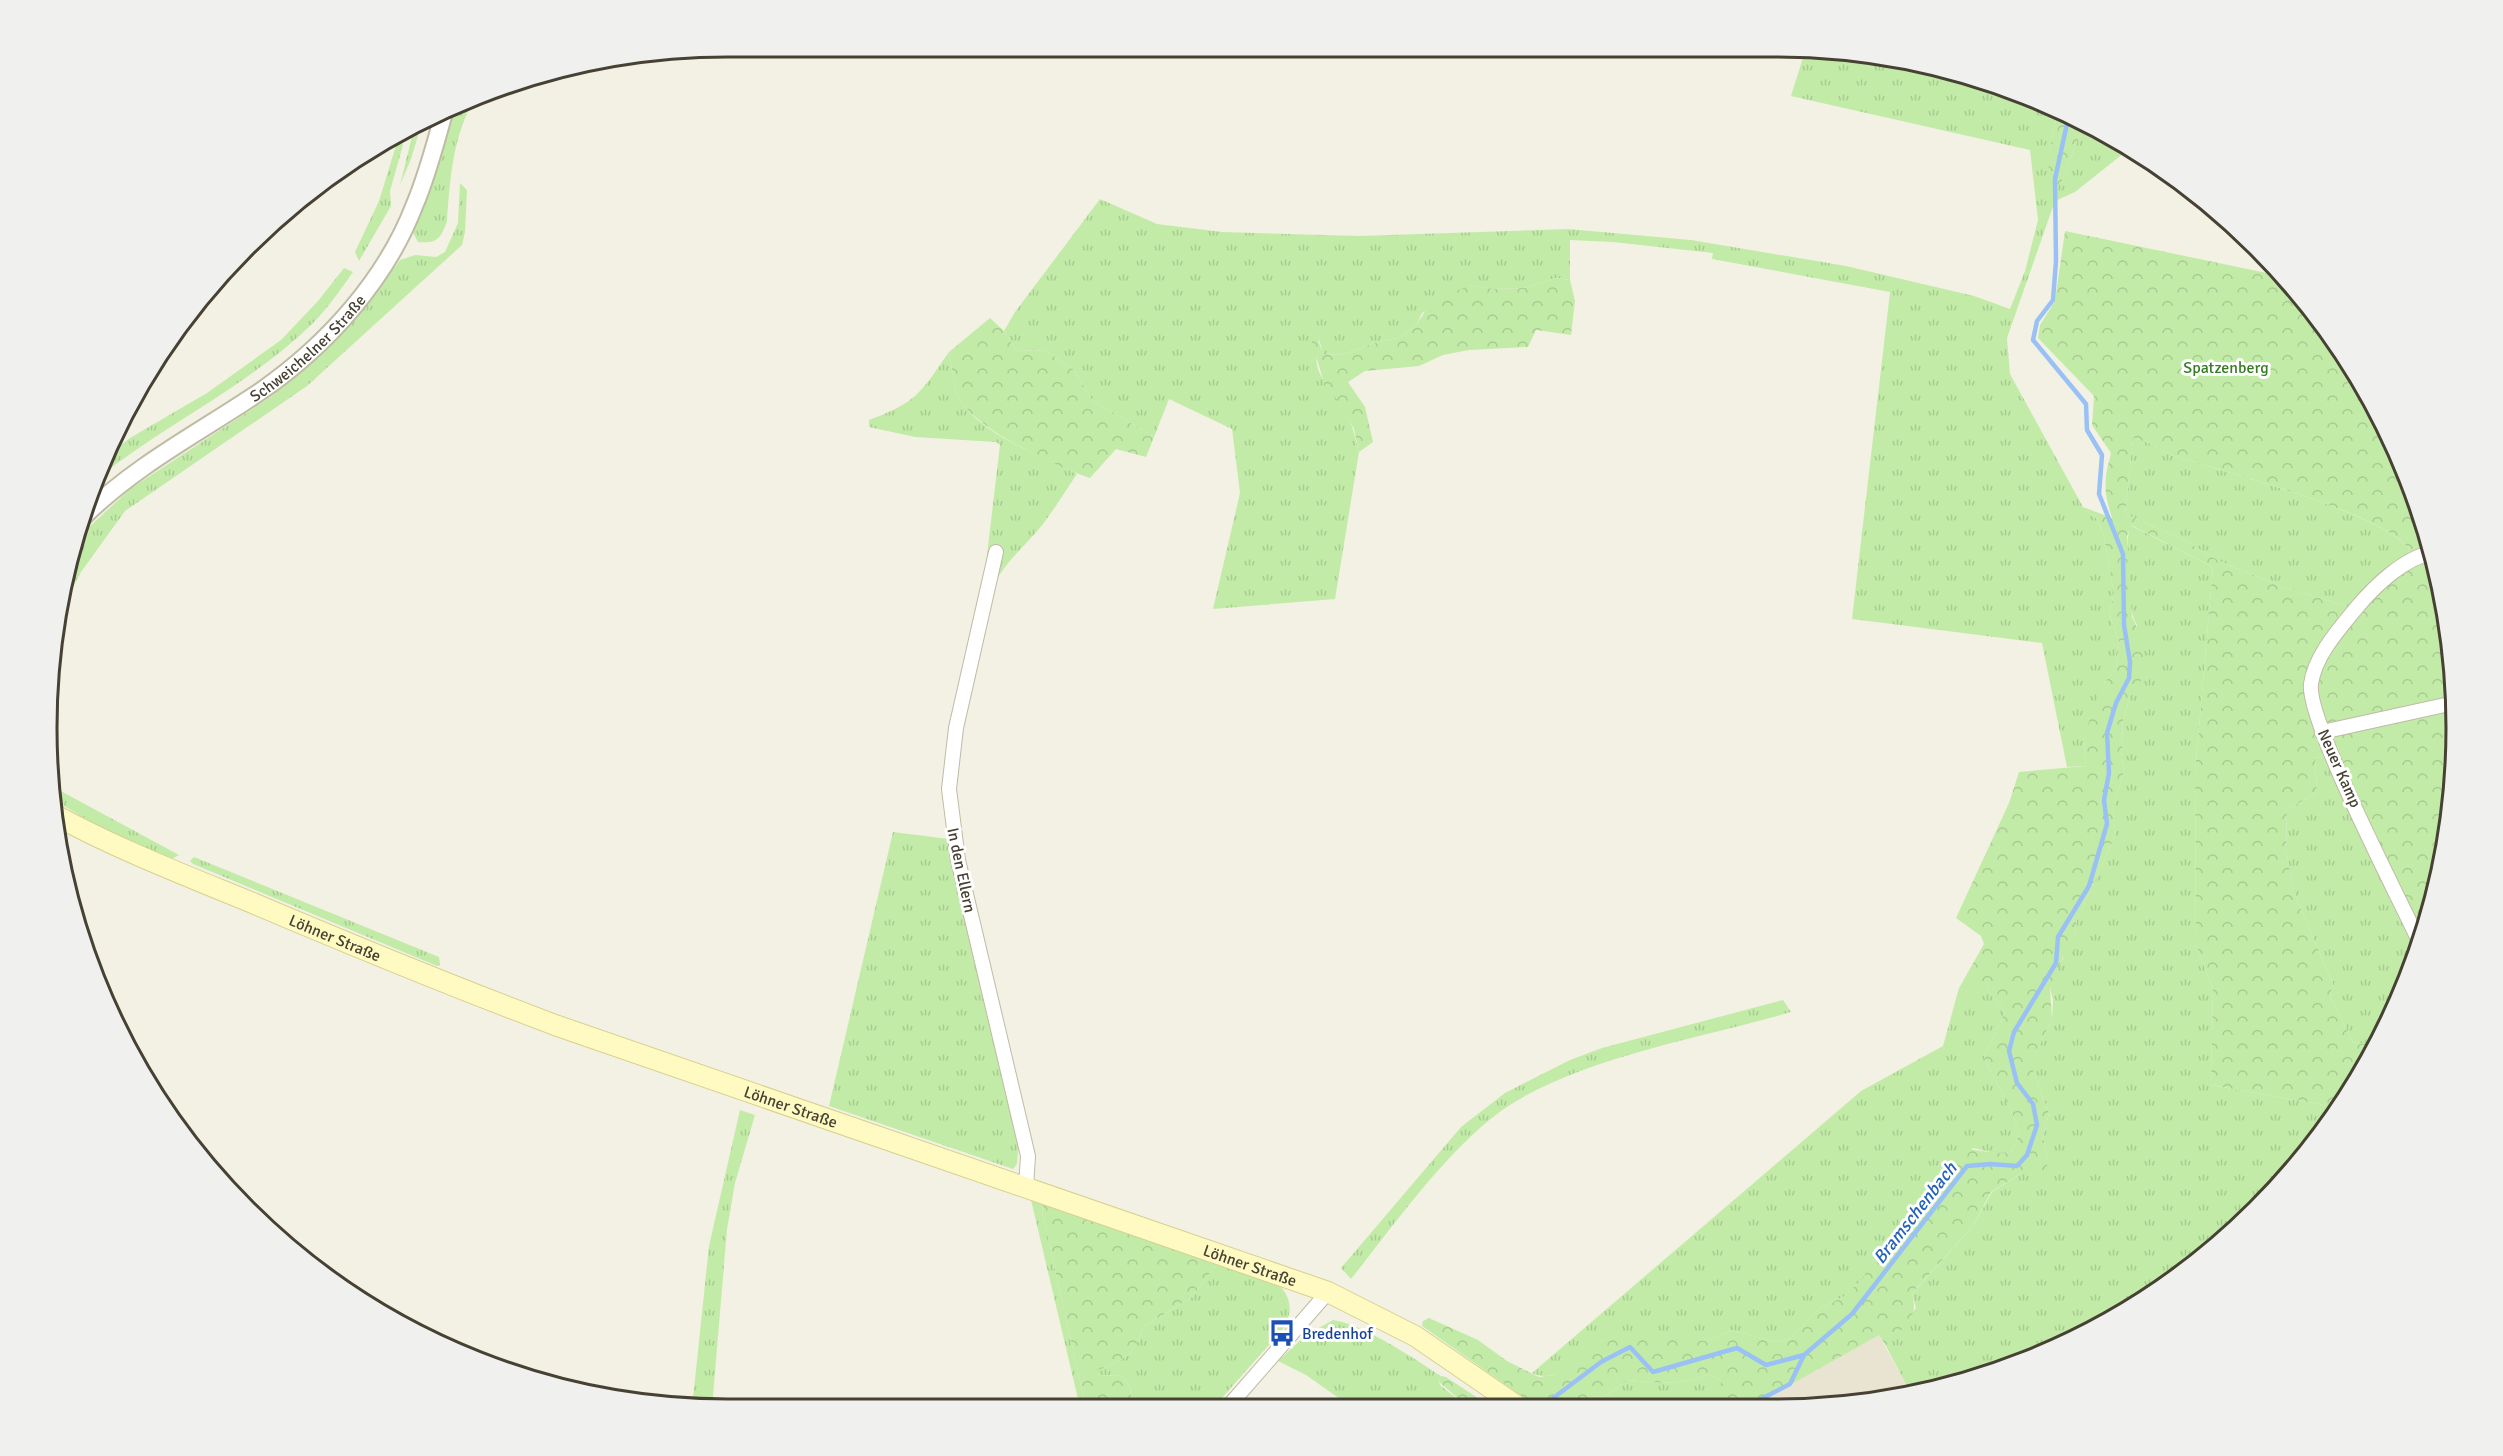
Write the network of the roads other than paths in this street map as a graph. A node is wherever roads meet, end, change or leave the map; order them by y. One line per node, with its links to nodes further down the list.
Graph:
1 (442, 121): 2 (street, Schweichelner Straße)
2 (95, 506)
3 (996, 552): 9 (street, In den Ellern)
4 (2423, 555): 6 (street, Neuer Kamp)
5 (2445, 705): 6 (street)
6 (2322, 732): 8 (street, Neuer Kamp)
7 (64, 819): 9 (main road, Löhner Straße)
8 (2414, 930)
9 (1026, 1188): 10 (main road, Löhner Straße)
10 (1328, 1292): 11 (street); 12 (main road, Löhner Straße)
11 (1235, 1399)
12 (1507, 1399)

